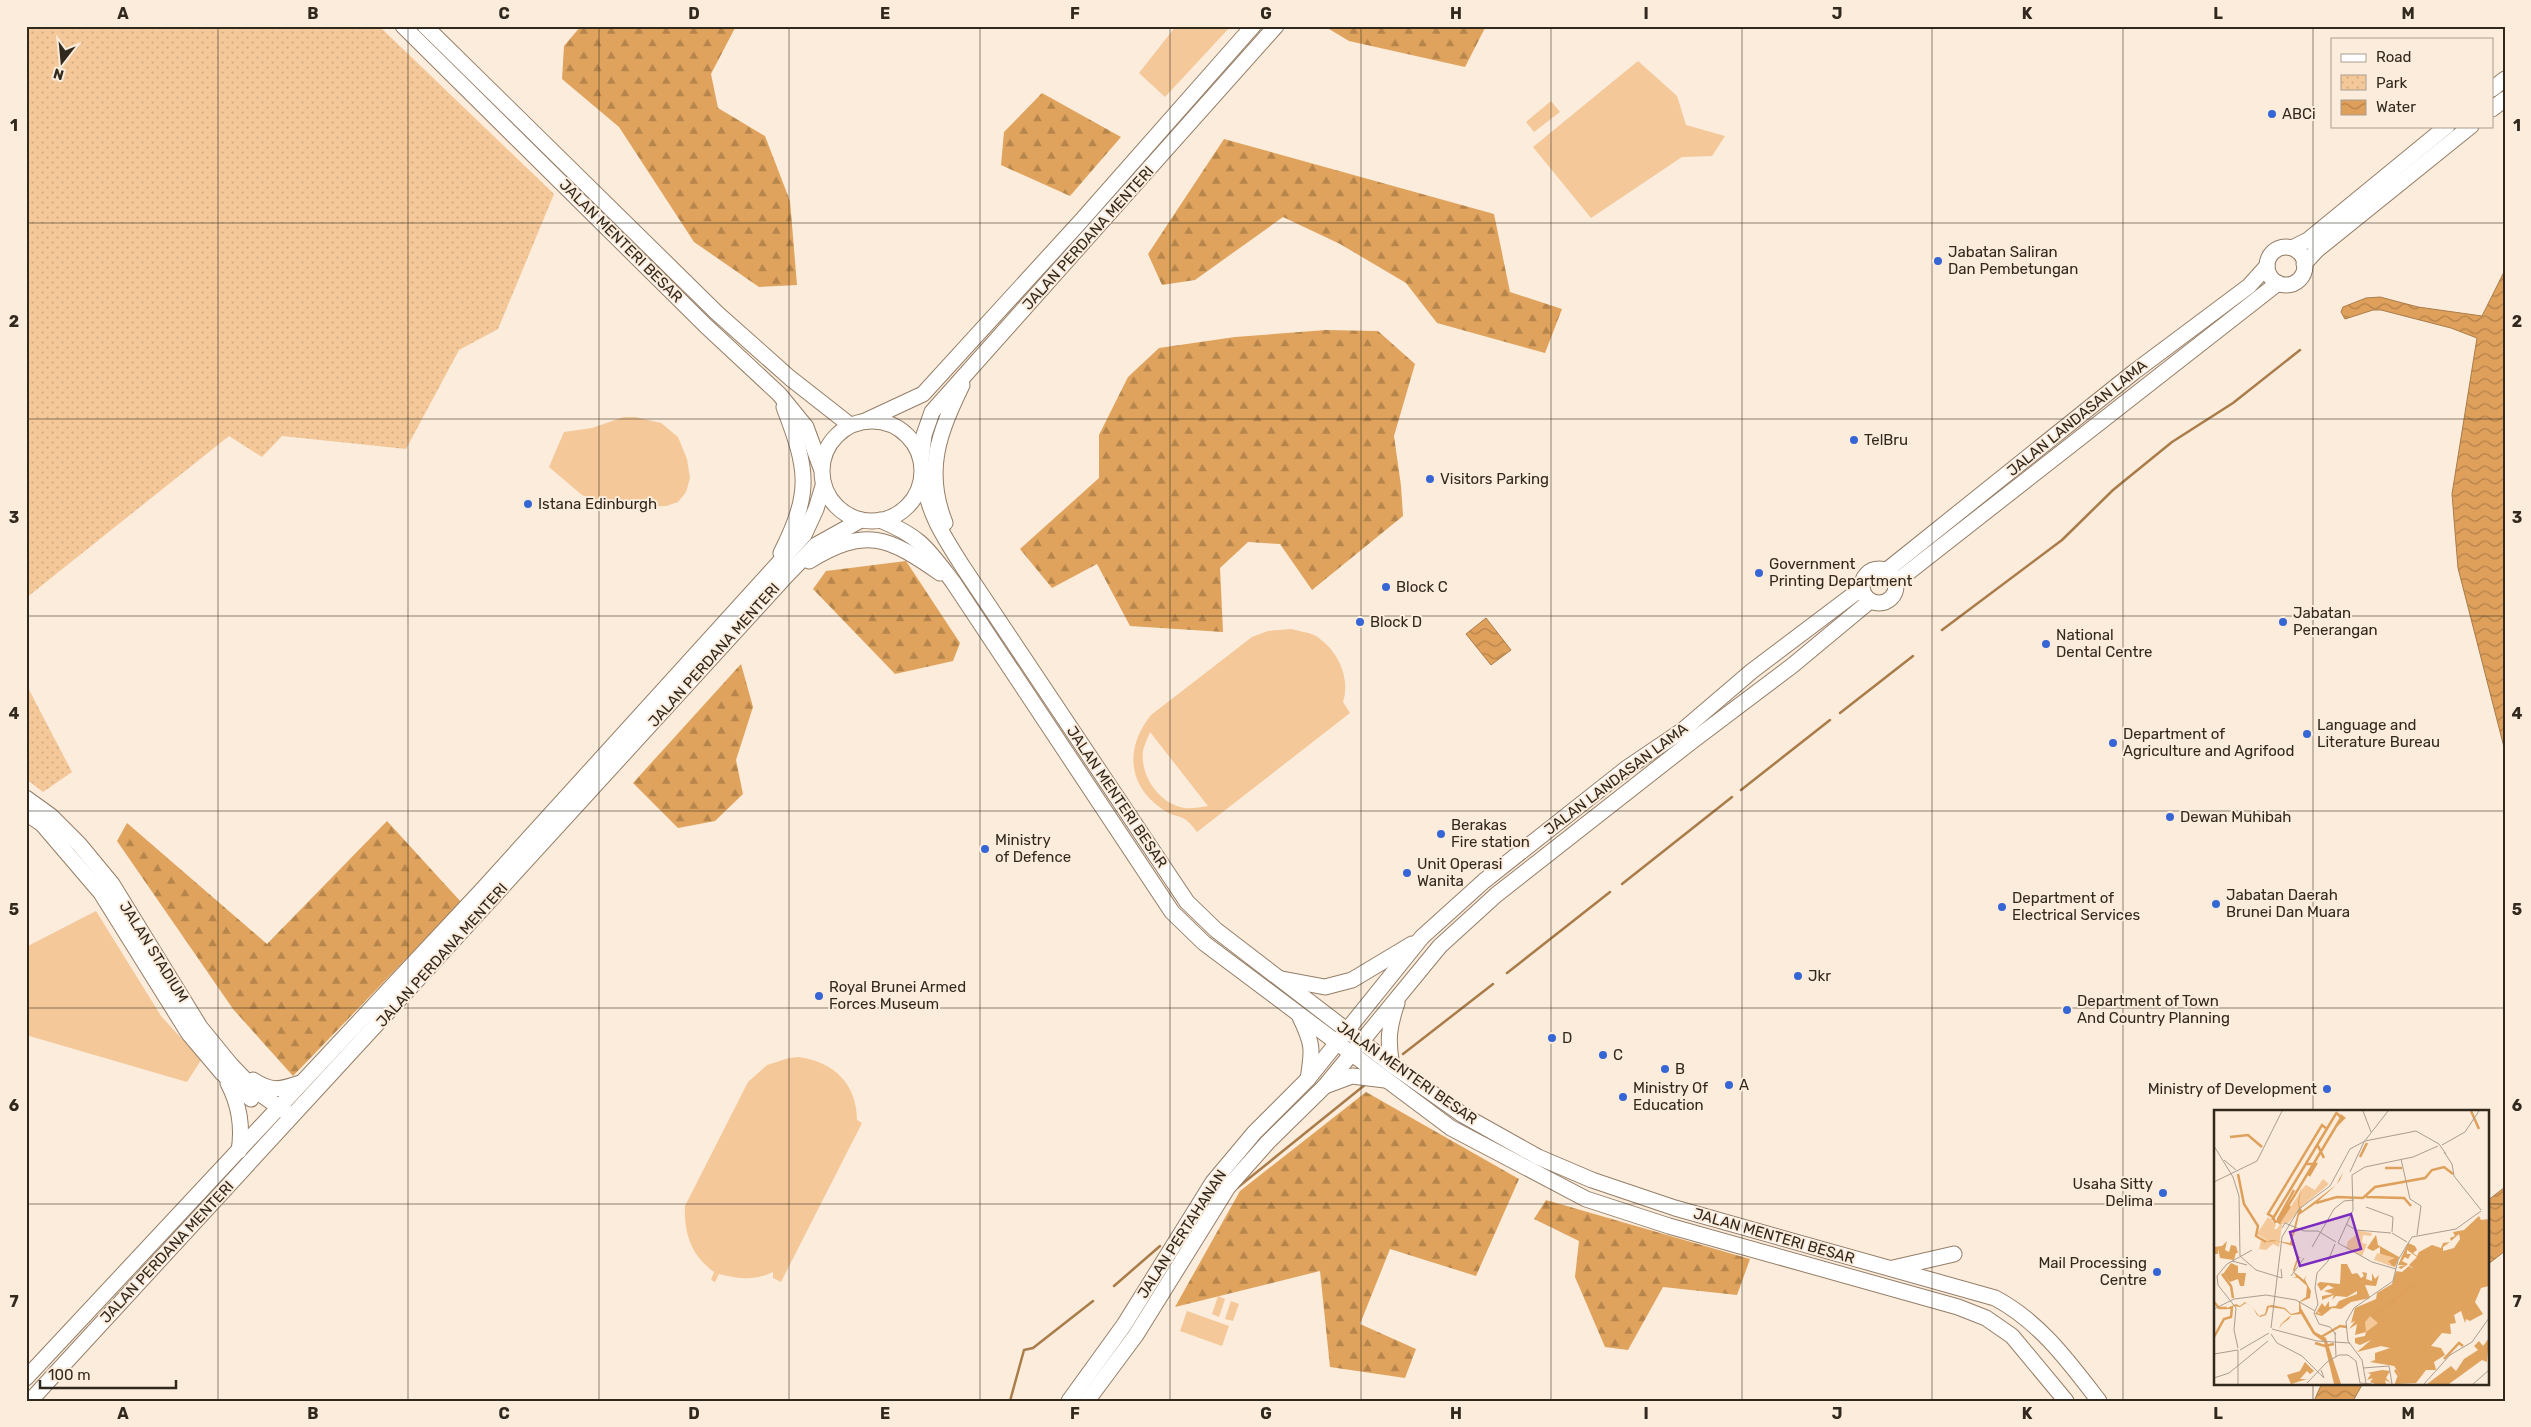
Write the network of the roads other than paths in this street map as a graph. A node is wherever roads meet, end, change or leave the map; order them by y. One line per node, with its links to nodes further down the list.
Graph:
1 (403, 26): 18 (main road, JALAN MENTERI BESAR)
2 (425, 26): 17 (main road, JALAN MENTERI BESAR)
3 (1253, 26): 10 (main road, JALAN PERDANA MENTERI)
4 (1276, 26): 5 (main road, JALAN PERDANA MENTERI)
5 (1266, 38): 10 (main road); 20 (main road, JALAN PERDANA MENTERI)
6 (2505, 78): 7 (main road)
7 (2494, 87)
8 (2505, 99): 9 (main road)
9 (2494, 107)
10 (1173, 117): 23 (main road, JALAN PERDANA MENTERI)
11 (2445, 128): 13 (main road)
12 (2469, 128): 14 (main road)
13 (2292, 248): 14 (main road); 15 (main road)
14 (2304, 264): 16 (main road)
15 (2267, 266): 16 (main road); 21 (main road, JALAN LANDASAN LAMA)
16 (2278, 283): 19 (main road, JALAN LANDASAN LAMA)
17 (717, 313): 18 (main road); 23 (main road, JALAN MENTERI BESAR)
18 (706, 326): 22 (main road, JALAN MENTERI BESAR)
19 (2216, 331): 21 (main road); 26 (main road, JALAN LANDASAN LAMA)
20 (969, 370): 24 (main road, JALAN PERDANA MENTERI); 33 (main road)
21 (2134, 372): 29 (main road, JALAN LANDASAN LAMA)
22 (779, 394): 25 (main road, JALAN MENTERI BESAR); 32 (main road)
23 (857, 423): 24 (main road); 25 (main road)
24 (921, 460): 27 (main road)
25 (821, 468): 28 (main road)
26 (2036, 472): 29 (main road); 35 (main road, JALAN LANDASAN LAMA)
27 (922, 477): 31 (main road); 33 (main road, JALAN MENTERI BESAR)
28 (823, 486): 30 (main road); 32 (main road, JALAN PERDANA MENTERI)
29 (1959, 513): 35 (main road, JALAN LANDASAN LAMA)
30 (862, 520): 31 (main road); 34 (main road, JALAN PERDANA MENTERI)
31 (880, 520): 36 (main road, JALAN MENTERI BESAR)
32 (775, 566): 58 (main road, JALAN PERDANA MENTERI)
33 (963, 567): 38 (main road, JALAN MENTERI BESAR)
34 (787, 575): 36 (main road); 61 (main road, JALAN PERDANA MENTERI)
35 (1892, 576): 37 (main road); 37 (main road)
36 (953, 582): 40 (main road, JALAN MENTERI BESAR)
37 (1866, 594): 39 (main road, JALAN LANDASAN LAMA); 41 (main road, JALAN LANDASAN LAMA)
38 (1050, 696): 40 (main road); 44 (main road, JALAN MENTERI BESAR)
39 (1691, 742): 41 (main road); 46 (main road, JALAN LANDASAN LAMA)
40 (1065, 751): 47 (main road, JALAN MENTERI BESAR)
41 (1627, 768): 45 (main road, JALAN LANDASAN LAMA)
42 (26, 798): 55 (main road, JALAN STADIUM)
43 (26, 813): 55 (main road, JALAN STADIUM)
44 (1147, 843): 47 (main road); 49 (main road, JALAN MENTERI BESAR)
45 (1484, 881): 46 (main road); 48 (main road, JALAN LANDASAN LAMA)
46 (1496, 895): 50 (main road, JALAN LANDASAN LAMA)
47 (1172, 912): 51 (main road, JALAN MENTERI BESAR)
48 (1422, 937): 49 (main road); 52 (main road, JALAN LANDASAN LAMA)
49 (1278, 979): 52 (main road, JALAN MENTERI BESAR)
50 (1401, 992): 53 (main road, JALAN LANDASAN LAMA); 54 (main road)
51 (1298, 1013): 52 (main road, JALAN MENTERI BESAR); 56 (main road)
52 (1342, 1038): 53 (main road, JALAN MENTERI BESAR); 56 (main road, JALAN PERTAHANAN)
53 (1356, 1048): 54 (main road, JALAN MENTERI BESAR); 57 (main road, JALAN MENTERI BESAR); 59 (main road, JALAN PERTAHANAN)
54 (1392, 1065): 64 (main road, JALAN MENTERI BESAR)
55 (227, 1069): 58 (main road); 60 (main road, JALAN STADIUM); 62 (main road)
56 (1307, 1080): 69 (main road, JALAN PERTAHANAN)
57 (1386, 1080): 59 (main road); 66 (main road, JALAN MENTERI BESAR)
58 (301, 1083): 60 (main road, JALAN PERDANA MENTERI)
59 (1325, 1086): 70 (main road, JALAN PERTAHANAN)
60 (277, 1110): 61 (main road, JALAN STADIUM); 62 (main road, JALAN PERDANA MENTERI)
61 (290, 1120): 68 (main road, JALAN PERDANA MENTERI)
62 (238, 1151): 67 (main road, JALAN PERDANA MENTERI)
63 (1954, 1254): 64 (main road)
64 (1892, 1268): 65 (main road, JALAN MENTERI BESAR)
65 (1934, 1280): 66 (main road); 72 (main road, JALAN MENTERI BESAR)
66 (1958, 1307): 71 (main road, JALAN MENTERI BESAR)
67 (26, 1378)
68 (30, 1401)
69 (1069, 1401)
70 (1087, 1401)
71 (2066, 1401)
72 (2099, 1401)

